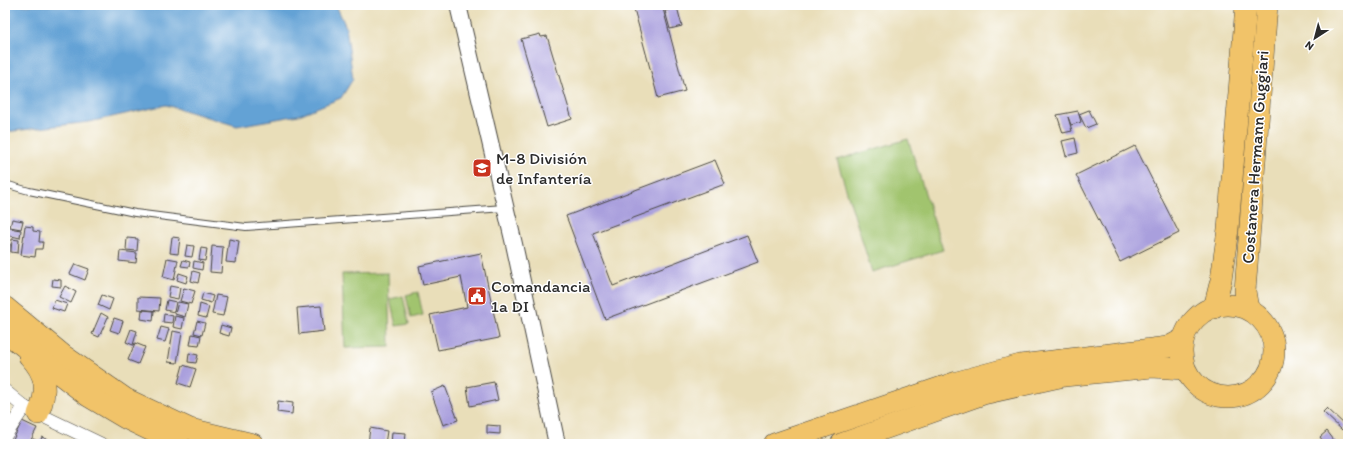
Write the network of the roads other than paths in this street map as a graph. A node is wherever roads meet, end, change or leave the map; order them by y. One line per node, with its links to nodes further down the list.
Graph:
1 (458, 5): 5 (street)
2 (1246, 5): 7 (highway, Costanera Hermann Guggiari)
3 (1267, 5): 8 (highway, Costanera Hermann Guggiari)
4 (5, 184): 5 (lane)
5 (505, 208): 18 (street)
6 (5, 307): 17 (highway)
7 (1214, 308): 8 (highway); 10 (highway)
8 (1248, 309): 11 (highway)
9 (7, 334): 13 (highway); 16 (highway)
10 (1183, 339): 11 (highway); 19 (highway)
11 (1185, 369): 20 (highway)
12 (5, 391): 13 (street)
13 (31, 410): 14 (street); 15 (street)
14 (5, 436)
15 (101, 444)
16 (179, 444)
17 (253, 444)
18 (557, 444)
19 (774, 444)
20 (841, 444)

